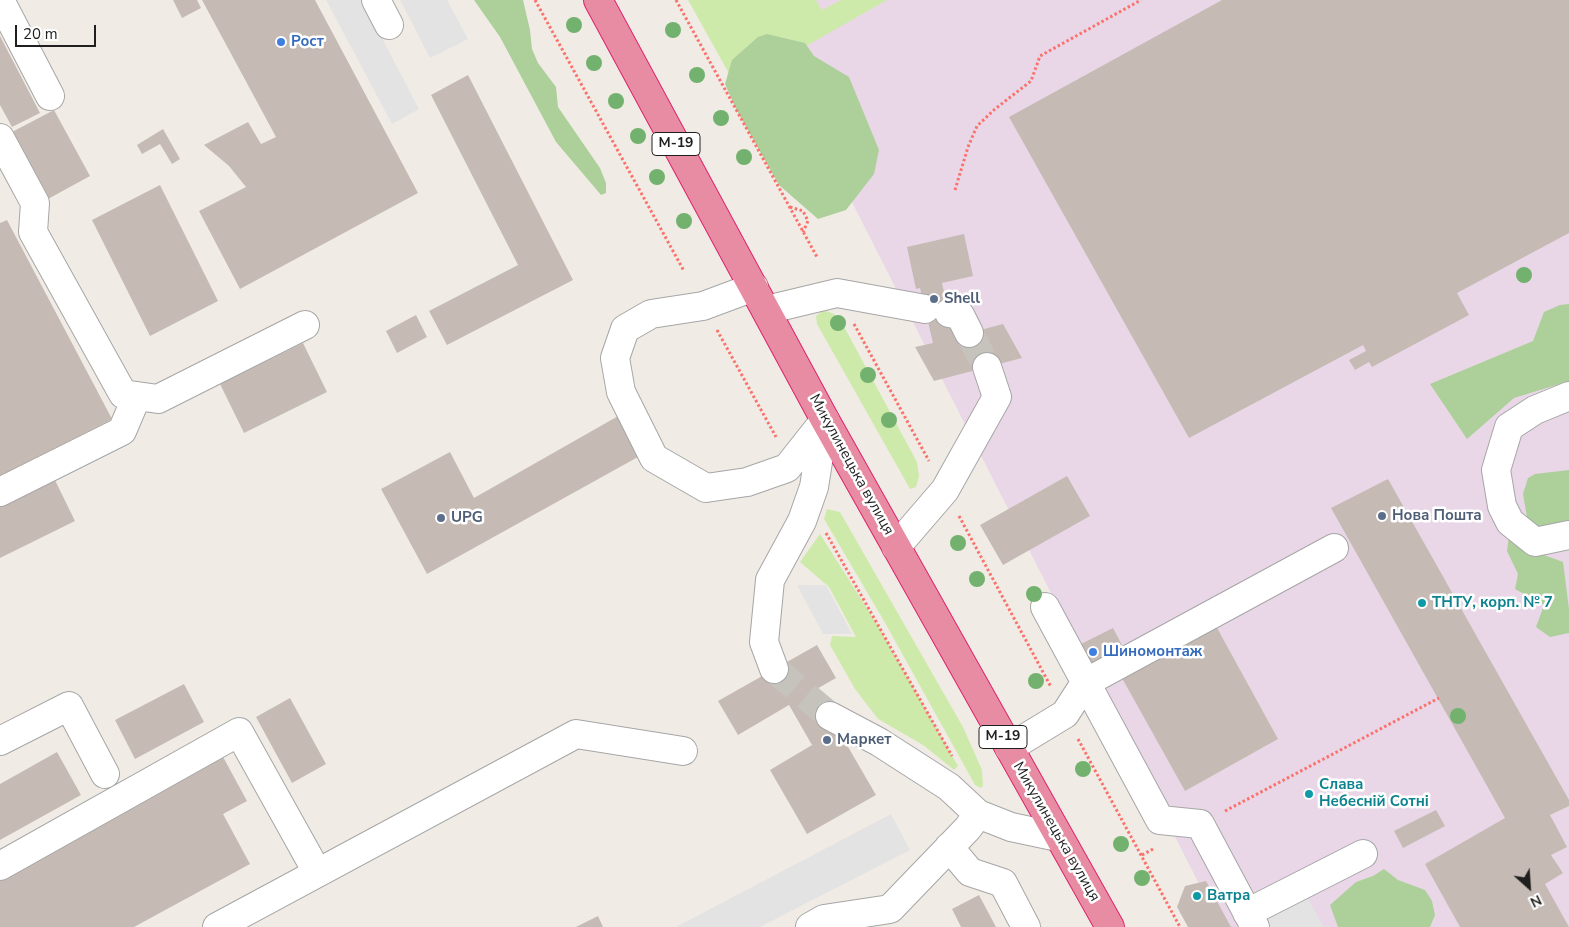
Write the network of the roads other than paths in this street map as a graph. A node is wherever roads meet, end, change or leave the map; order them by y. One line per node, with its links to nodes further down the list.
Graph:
1 (0, 0): 5 (lane)
2 (376, 0): 4 (lane)
3 (598, 0): 7 (highway, Микулинецька вулиця / М-19)
4 (389, 25)
5 (50, 96)
6 (0, 138): 11 (lane)
7 (760, 298): 9 (lane); 13 (highway, Микулинецька вулиця / М-19); 13 (lane)
8 (305, 325): 11 (lane)
9 (969, 333)
10 (987, 367): 16 (lane)
11 (137, 396): 14 (lane)
12 (1569, 396): 15 (lane)
13 (825, 420): 16 (highway, Микулинецька вулиця / М-19); 19 (lane)
14 (0, 492)
15 (1569, 535)
16 (896, 546): 23 (highway, Микулинецька вулиця / М-19)
17 (1334, 548): 20 (lane)
18 (1045, 607): 20 (lane)
19 (774, 670)
20 (1085, 684): 23 (lane); 33 (lane)
21 (830, 716): 26 (lane)
22 (0, 741): 25 (lane)
23 (1009, 748): 27 (highway, Микулинецька вулиця / М-19)
24 (684, 751): 31 (lane)
25 (106, 774)
26 (978, 814): 27 (lane); 28 (lane)
27 (1058, 837): 37 (highway, Микулинецька вулиця / М-19)
28 (949, 847): 32 (lane); 36 (lane)
29 (1363, 854): 33 (lane)
30 (0, 866): 31 (lane)
31 (317, 872): 34 (lane)
32 (894, 918): 35 (lane)
33 (1251, 920)
34 (217, 927)
35 (810, 927)
36 (1026, 927)
37 (1110, 927)

